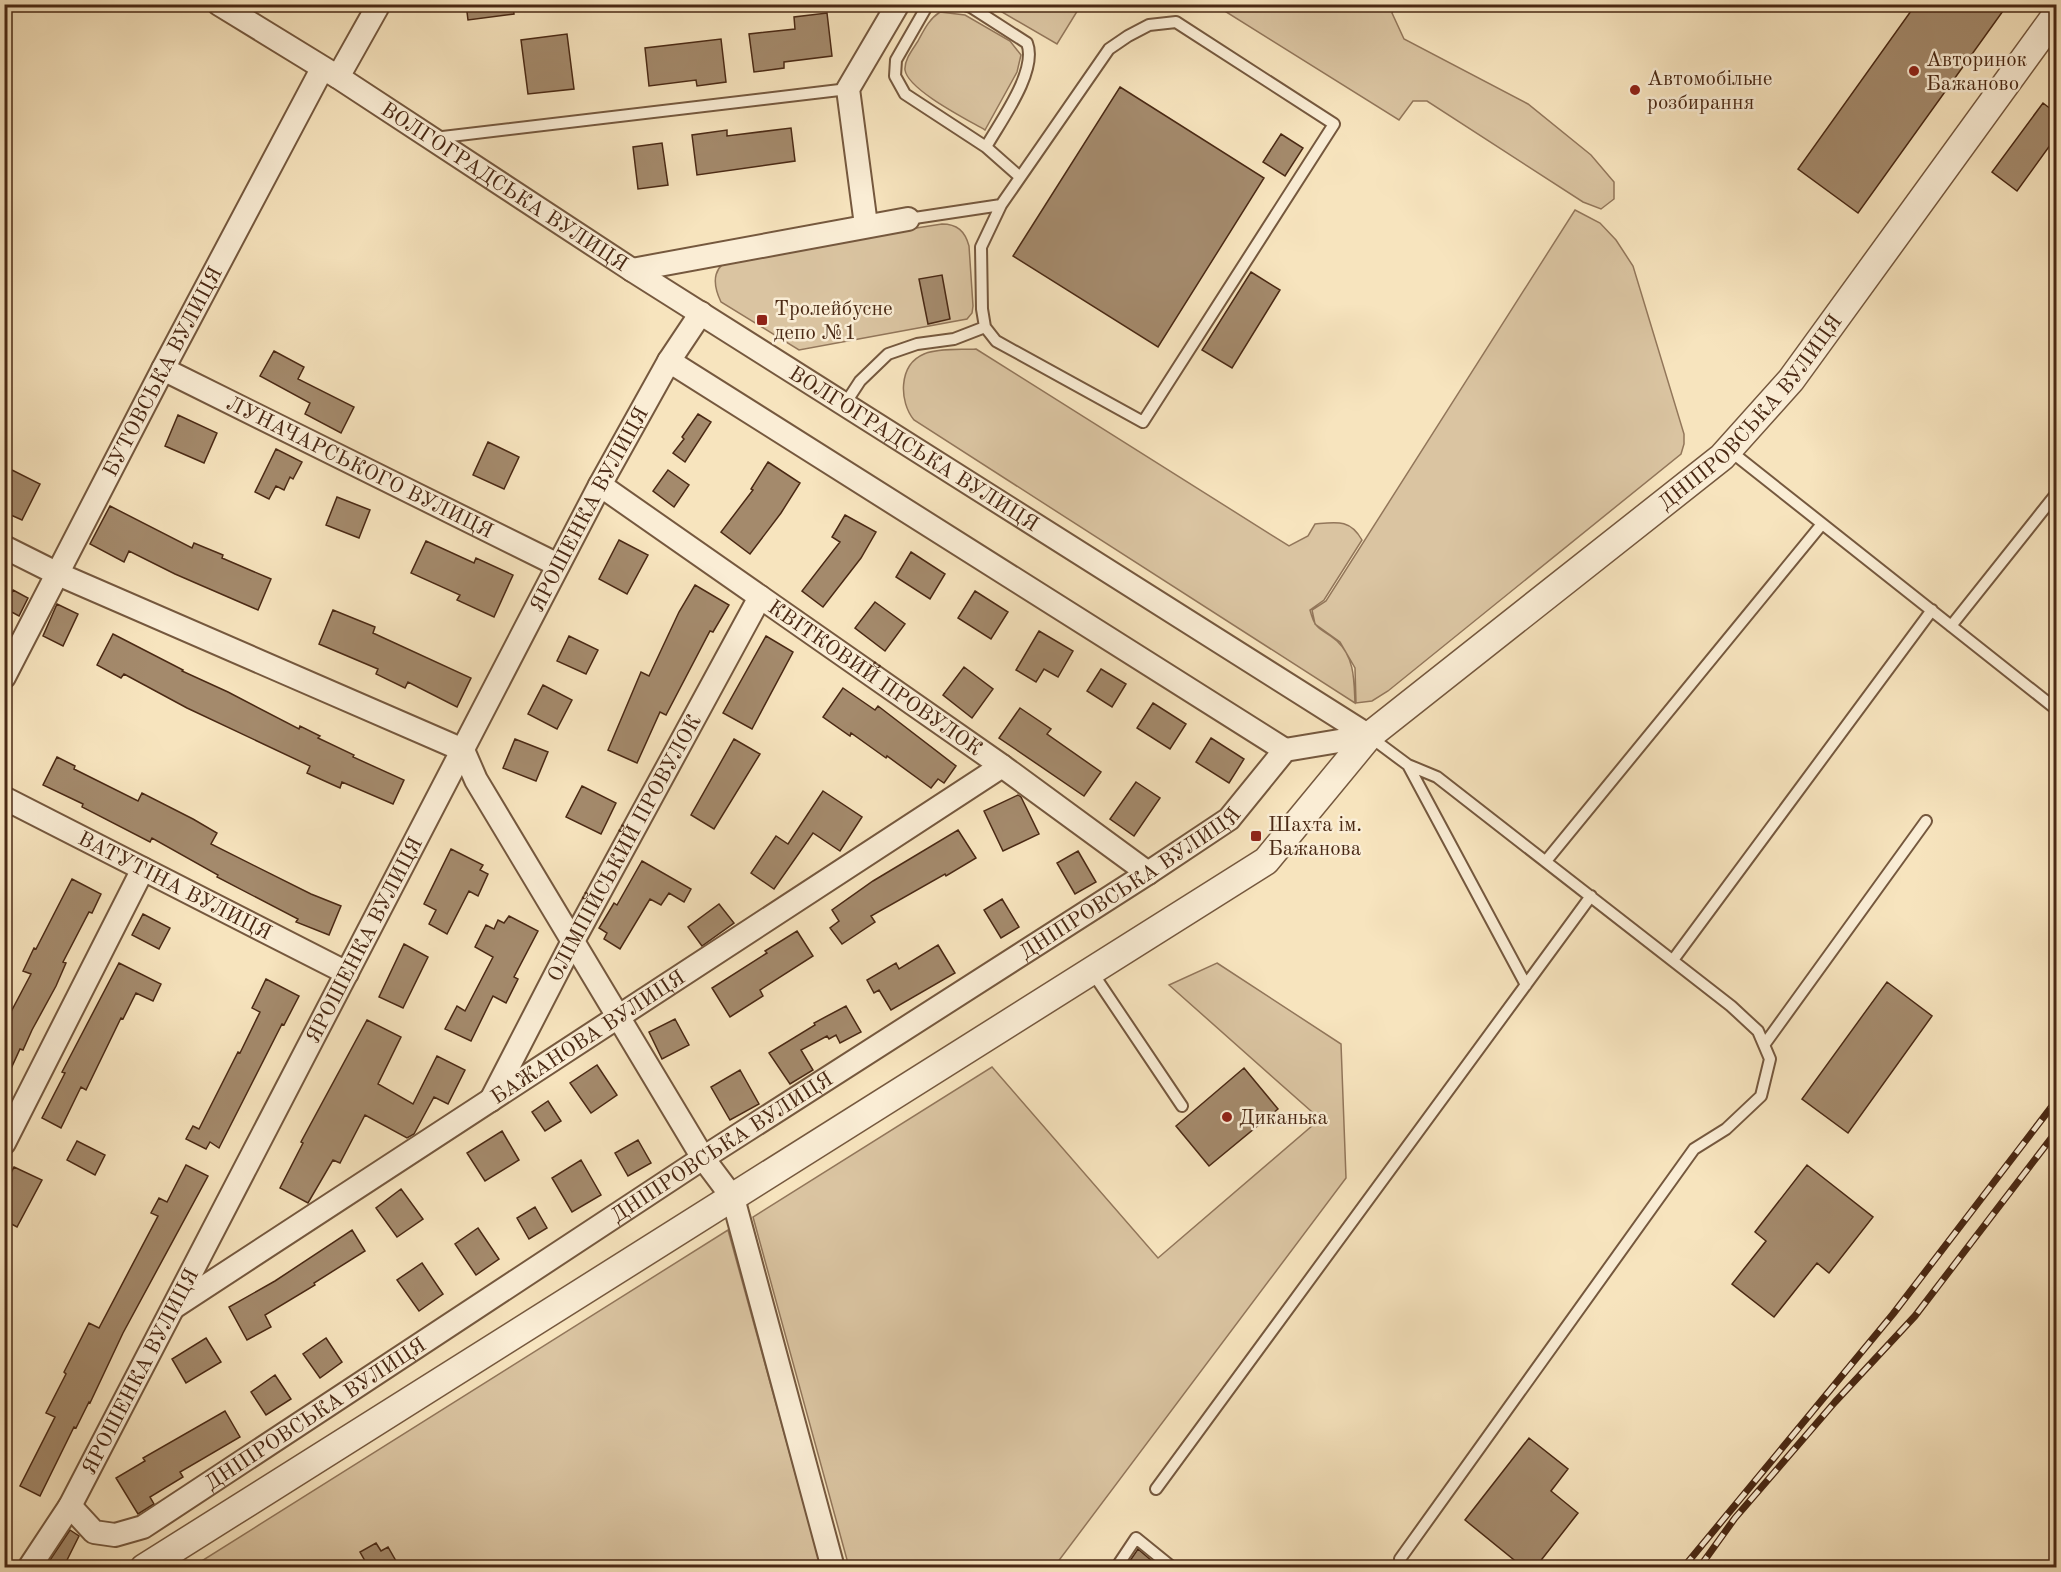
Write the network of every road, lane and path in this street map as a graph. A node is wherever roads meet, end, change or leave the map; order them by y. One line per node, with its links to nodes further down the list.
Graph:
1 (219, 4): 7 (street, ВОЛГОГРАДСЬКА ВУЛИЦЯ)
2 (379, 4): 7 (street, БУТОВСЬКА ВУЛИЦЯ)
3 (898, 4): 8 (street)
4 (932, 4): 10 (lane)
5 (962, 4): 10 (lane)
6 (2056, 15): 21 (street, ДНІПРОВСЬКА ВУЛИЦЯ)
7 (330, 73): 9 (street, ВОЛГОГРАДСЬКА ВУЛИЦЯ); 19 (street, БУТОВСЬКА ВУЛИЦЯ)
8 (848, 89): 9 (lane); 14 (street)
9 (431, 138): 15 (street, ВОЛГОГРАДСЬКА ВУЛИЦЯ)
10 (986, 147): 11 (lane)
11 (1020, 177): 12 (lane); 17 (lane)
12 (1001, 205): 13 (lane); 17 (lane)
13 (908, 219): 14 (street)
14 (866, 225): 15 (street)
15 (632, 270): 16 (street, ВОЛГОГРАДСЬКА ВУЛИЦЯ)
16 (701, 313): 18 (street, ЯРОШЕНКА ВУЛИЦЯ); 20 (street, ВОЛГОГРАДСЬКА ВУЛИЦЯ)
17 (985, 327): 20 (lane)
18 (669, 361): 22 (street, ЯРОШЕНКА ВУЛИЦЯ); 35 (street)
19 (163, 369): 26 (street, ЛУНАЧАРСЬКОГО ВУЛИЦЯ); 27 (street, БУТОВСЬКА ВУЛИЦЯ)
20 (845, 404): 33 (street, ВОЛГОГРАДСЬКА ВУЛИЦЯ)
21 (1729, 450): 24 (lane); 33 (street, ДНІПРОВСЬКА ВУЛИЦЯ)
22 (600, 485): 26 (street, ЯРОШЕНКА ВУЛИЦЯ); 28 (street, КВІТКОВИЙ ПРОВУЛОК)
23 (2056, 494): 30 (lane)
24 (1822, 524): 29 (lane); 40 (lane)
25 (4, 547): 27 (street)
26 (558, 566): 34 (street, ЯРОШЕНКА ВУЛИЦЯ)
27 (58, 574): 31 (street, БУТОВСЬКА ВУЛИЦЯ); 34 (street)
28 (760, 597): 37 (street, КВІТКОВИЙ ПРОВУЛОК); 44 (street, ОЛІМПІЙСЬКИЙ ПРОВУЛОК)
29 (1932, 610): 30 (lane); 45 (lane)
30 (1952, 626): 32 (lane)
31 (4, 676)
32 (2056, 709)
33 (1369, 736): 35 (street, ДНІПРОВСЬКА ВУЛИЦЯ); 36 (lane); 46 (street, ДНІПРОВСЬКА ВУЛИЦЯ)
34 (462, 750): 44 (street); 47 (street, ЯРОШЕНКА ВУЛИЦЯ)
35 (1285, 750): 42 (street, ДНІПРОВСЬКА ВУЛИЦЯ)
36 (1408, 765): 40 (lane); 48 (lane)
37 (1002, 766): 42 (street, КВІТКОВИЙ ПРОВУЛОК); 49 (street, БАЖАНОВА ВУЛИЦЯ)
38 (4, 798): 41 (street, ВАТУТІНА ВУЛИЦЯ)
39 (1926, 821): 50 (lane)
40 (1546, 861): 43 (lane)
41 (143, 869): 47 (street, ВАТУТІНА ВУЛИЦЯ); 53 (street)
42 (1148, 873): 54 (street, ДНІПРОВСЬКА ВУЛИЦЯ)
43 (1591, 896): 45 (lane); 48 (lane)
44 (573, 941): 49 (street); 51 (street, ОЛІМПІЙСЬКИЙ ПРОВУЛОК)
45 (1673, 960): 50 (lane)
46 (1092, 972): 52 (lane); 55 (street, ДНІПРОВСЬКА ВУЛИЦЯ)
47 (347, 973): 56 (street, ЯРОШЕНКА ВУЛИЦЯ)
48 (1526, 985): 57 (lane)
49 (619, 1017): 51 (street, БАЖАНОВА ВУЛИЦЯ); 54 (street)
50 (1764, 1045): 59 (lane)
51 (490, 1101): 56 (street, БАЖАНОВА ВУЛИЦЯ)
52 (1182, 1106)
53 (4, 1143)
54 (703, 1158): 55 (street); 58 (street, ДНІПРОВСЬКА ВУЛИЦЯ)
55 (733, 1198): 61 (street, ДНІПРОВСЬКА ВУЛИЦЯ); 62 (street)
56 (172, 1308): 58 (street, ЯРОШЕНКА ВУЛИЦЯ)
57 (1156, 1489)
58 (70, 1506): 60 (street, ЯРОШЕНКА ВУЛИЦЯ)
59 (1400, 1559)
60 (29, 1568)
61 (144, 1568)
62 (833, 1568)
63 (1116, 1568): 64 (lane)
64 (1173, 1568)

